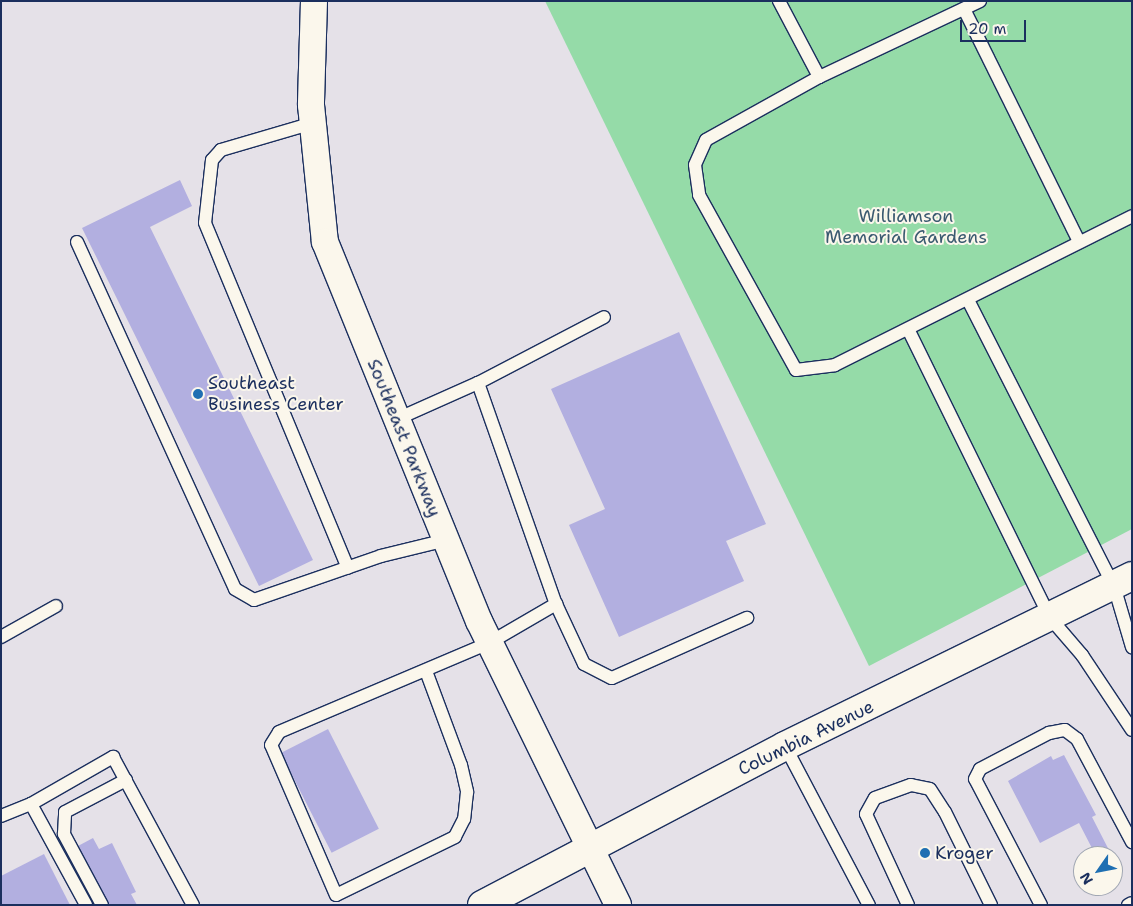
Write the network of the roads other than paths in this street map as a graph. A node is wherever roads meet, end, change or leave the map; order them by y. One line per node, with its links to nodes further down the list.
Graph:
1 (314, 1): 6 (street, Southeast Parkway)
2 (779, 1): 5 (lane)
3 (980, 1): 4 (lane)
4 (964, 9): 5 (lane); 9 (lane)
5 (819, 77): 12 (lane)
6 (313, 123): 14 (street, Southeast Parkway); 16 (lane)
7 (1132, 216): 9 (lane)
8 (77, 242): 16 (lane)
9 (1079, 242): 10 (lane)
10 (968, 300): 12 (lane); 17 (lane)
11 (604, 317): 13 (lane)
12 (908, 329): 21 (lane)
13 (478, 383): 14 (lane); 18 (lane)
14 (397, 419): 15 (street, Southeast Parkway)
15 (446, 540): 16 (lane); 23 (street, Southeast Parkway)
16 (348, 568)
17 (1123, 581): 21 (main road, Columbia Avenue); 24 (lane)
18 (556, 604): 20 (lane); 23 (lane)
19 (56, 606): 22 (lane)
20 (747, 618)
21 (1052, 619): 26 (lane); 27 (main road, Columbia Avenue)
22 (1, 637)
23 (489, 643): 25 (lane); 32 (street, Southeast Parkway)
24 (1132, 647)
25 (426, 671): 25 (lane)
26 (1132, 730)
27 (785, 746): 32 (main road, Columbia Avenue); 39 (lane)
28 (126, 780): 29 (lane); 35 (lane); 36 (lane)
29 (32, 804): 30 (lane); 34 (lane)
30 (1, 816)
31 (1132, 842): 42 (lane)
32 (590, 851): 37 (main road, Columbia Avenue); 38 (street, Southeast Parkway)
33 (1132, 903): 43 (lane)
34 (86, 905)
35 (102, 905)
36 (192, 905)
37 (482, 905)
38 (618, 905)
39 (870, 905)
40 (908, 905): 41 (lane)
41 (991, 905)
42 (1041, 905)
43 (1128, 905)

